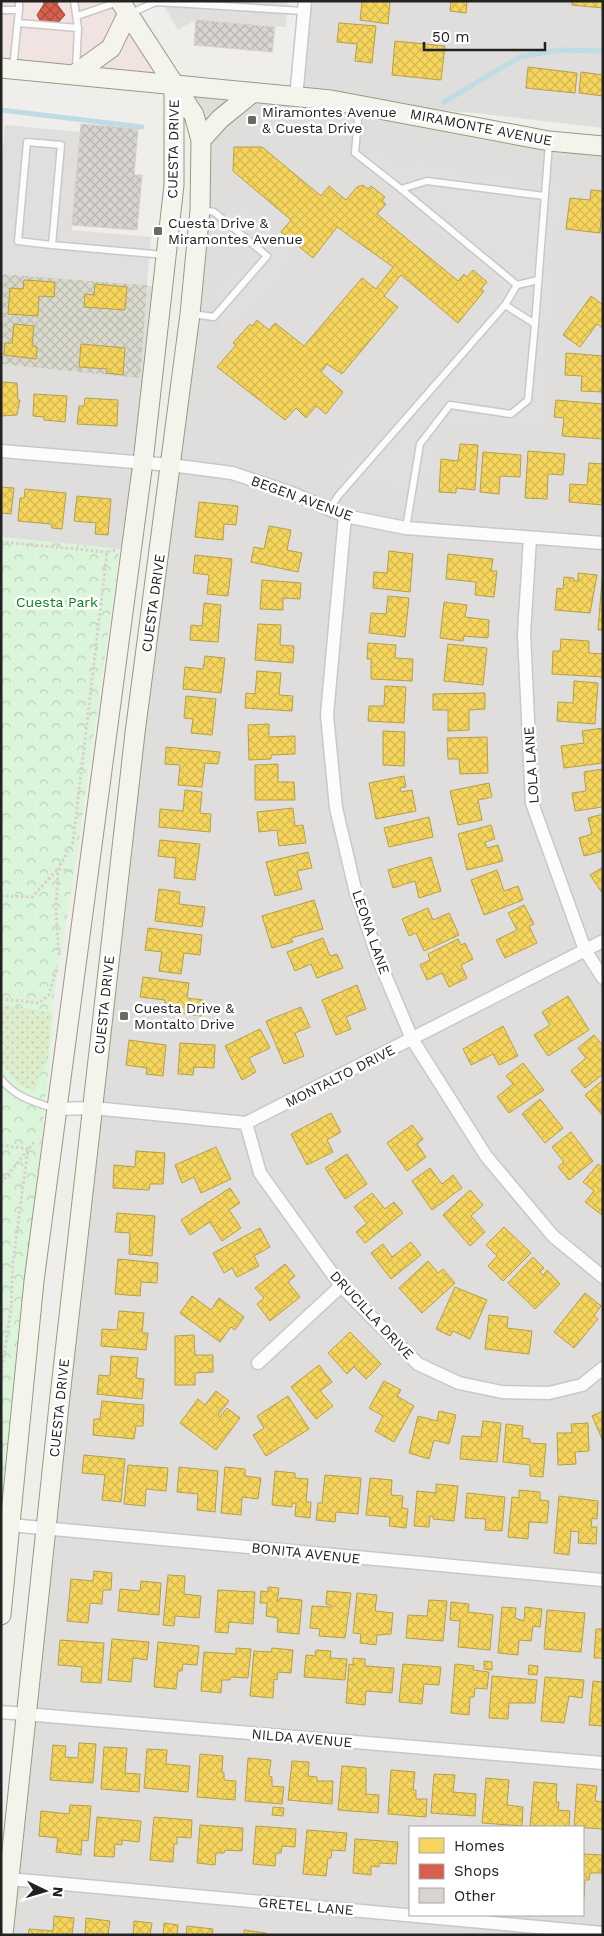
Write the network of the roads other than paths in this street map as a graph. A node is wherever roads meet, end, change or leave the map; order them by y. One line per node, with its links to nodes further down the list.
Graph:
1 (19, 1): 6 (lane)
2 (74, 1): 7 (lane)
3 (123, 6): 4 (lane); 7 (lane); 11 (main road); 12 (main road, CUESTA DRIVE)
4 (305, 6): 14 (street)
5 (1, 10): 6 (lane)
6 (19, 10): 8 (lane)
7 (77, 16): 9 (lane)
8 (18, 23): 9 (lane); 10 (lane)
9 (78, 28): 11 (lane)
10 (7, 69): 11 (main road, MIRAMONTE AVENUE)
11 (75, 74): 12 (main road, MIRAMONTE AVENUE)
12 (174, 83): 13 (main road, MIRAMONTE AVENUE); 16 (main road, CUESTA DRIVE); 23 (main road, CUESTA DRIVE)
13 (252, 93): 14 (main road, MIRAMONTE AVENUE); 16 (main road)
14 (296, 98): 15 (main road, MIRAMONTE AVENUE)
15 (359, 104): 17 (main road, MIRAMONTE AVENUE); 19 (lane)
16 (201, 140): 21 (main road, CUESTA DRIVE)
17 (549, 141): 18 (main road, MIRAMONTE AVENUE); 20 (lane)
18 (603, 146)
19 (401, 188): 20 (lane); 25 (lane)
20 (544, 196): 24 (lane)
21 (200, 210): 27 (main road, CUESTA DRIVE); 27 (lane)
22 (52, 245): 22 (lane); 23 (lane)
23 (166, 255): 30 (main road, CUESTA DRIVE)
24 (538, 280): 25 (lane); 28 (lane)
25 (517, 285): 26 (lane)
26 (504, 305): 28 (lane); 32 (lane)
27 (190, 314): 31 (main road, CUESTA DRIVE)
28 (535, 324): 34 (lane)
29 (1, 451): 30 (street, BEGEN AVENUE)
30 (143, 462): 31 (street, BEGEN AVENUE); 43 (main road, CUESTA DRIVE)
31 (171, 464): 32 (street, BEGEN AVENUE); 42 (main road, CUESTA DRIVE)
32 (329, 510): 33 (street, BEGEN AVENUE)
33 (345, 516): 34 (street, BEGEN AVENUE); 40 (street, LEONA LANE)
34 (406, 528): 35 (street, BEGEN AVENUE)
35 (530, 538): 36 (street, BEGEN AVENUE); 38 (street, LOLA LANE)
36 (603, 543)
37 (603, 940): 38 (street, MONTALTO DRIVE)
38 (585, 950): 39 (street, LOLA LANE); 40 (street, MONTALTO DRIVE)
39 (603, 978)
40 (412, 1039): 44 (street, MONTALTO DRIVE); 45 (street, LEONA LANE)
41 (1, 1079): 43 (lane)
42 (92, 1108): 43 (street); 44 (street); 50 (main road, CUESTA DRIVE)
43 (56, 1109): 49 (main road, CUESTA DRIVE)
44 (246, 1123): 46 (street, DRUCILLA DRIVE)
45 (603, 1277)
46 (341, 1286): 47 (street); 48 (street, DRUCILLA DRIVE)
47 (258, 1363)
48 (603, 1368)
49 (10, 1525): 50 (street, BONITA AVENUE); 52 (main road, CUESTA DRIVE)
50 (47, 1528): 51 (street, BONITA AVENUE); 54 (main road, CUESTA DRIVE)
51 (603, 1580)
52 (1, 1615)
53 (1, 1712): 54 (street, NILDA AVENUE)
54 (27, 1714): 55 (street, NILDA AVENUE); 56 (main road, CUESTA DRIVE)
55 (603, 1763)
56 (9, 1879): 57 (street, GRETEL LANE); 60 (main road, CUESTA DRIVE)
57 (409, 1915)
58 (416, 1916): 59 (street, GRETEL LANE)
59 (603, 1933)
60 (3, 1935)

